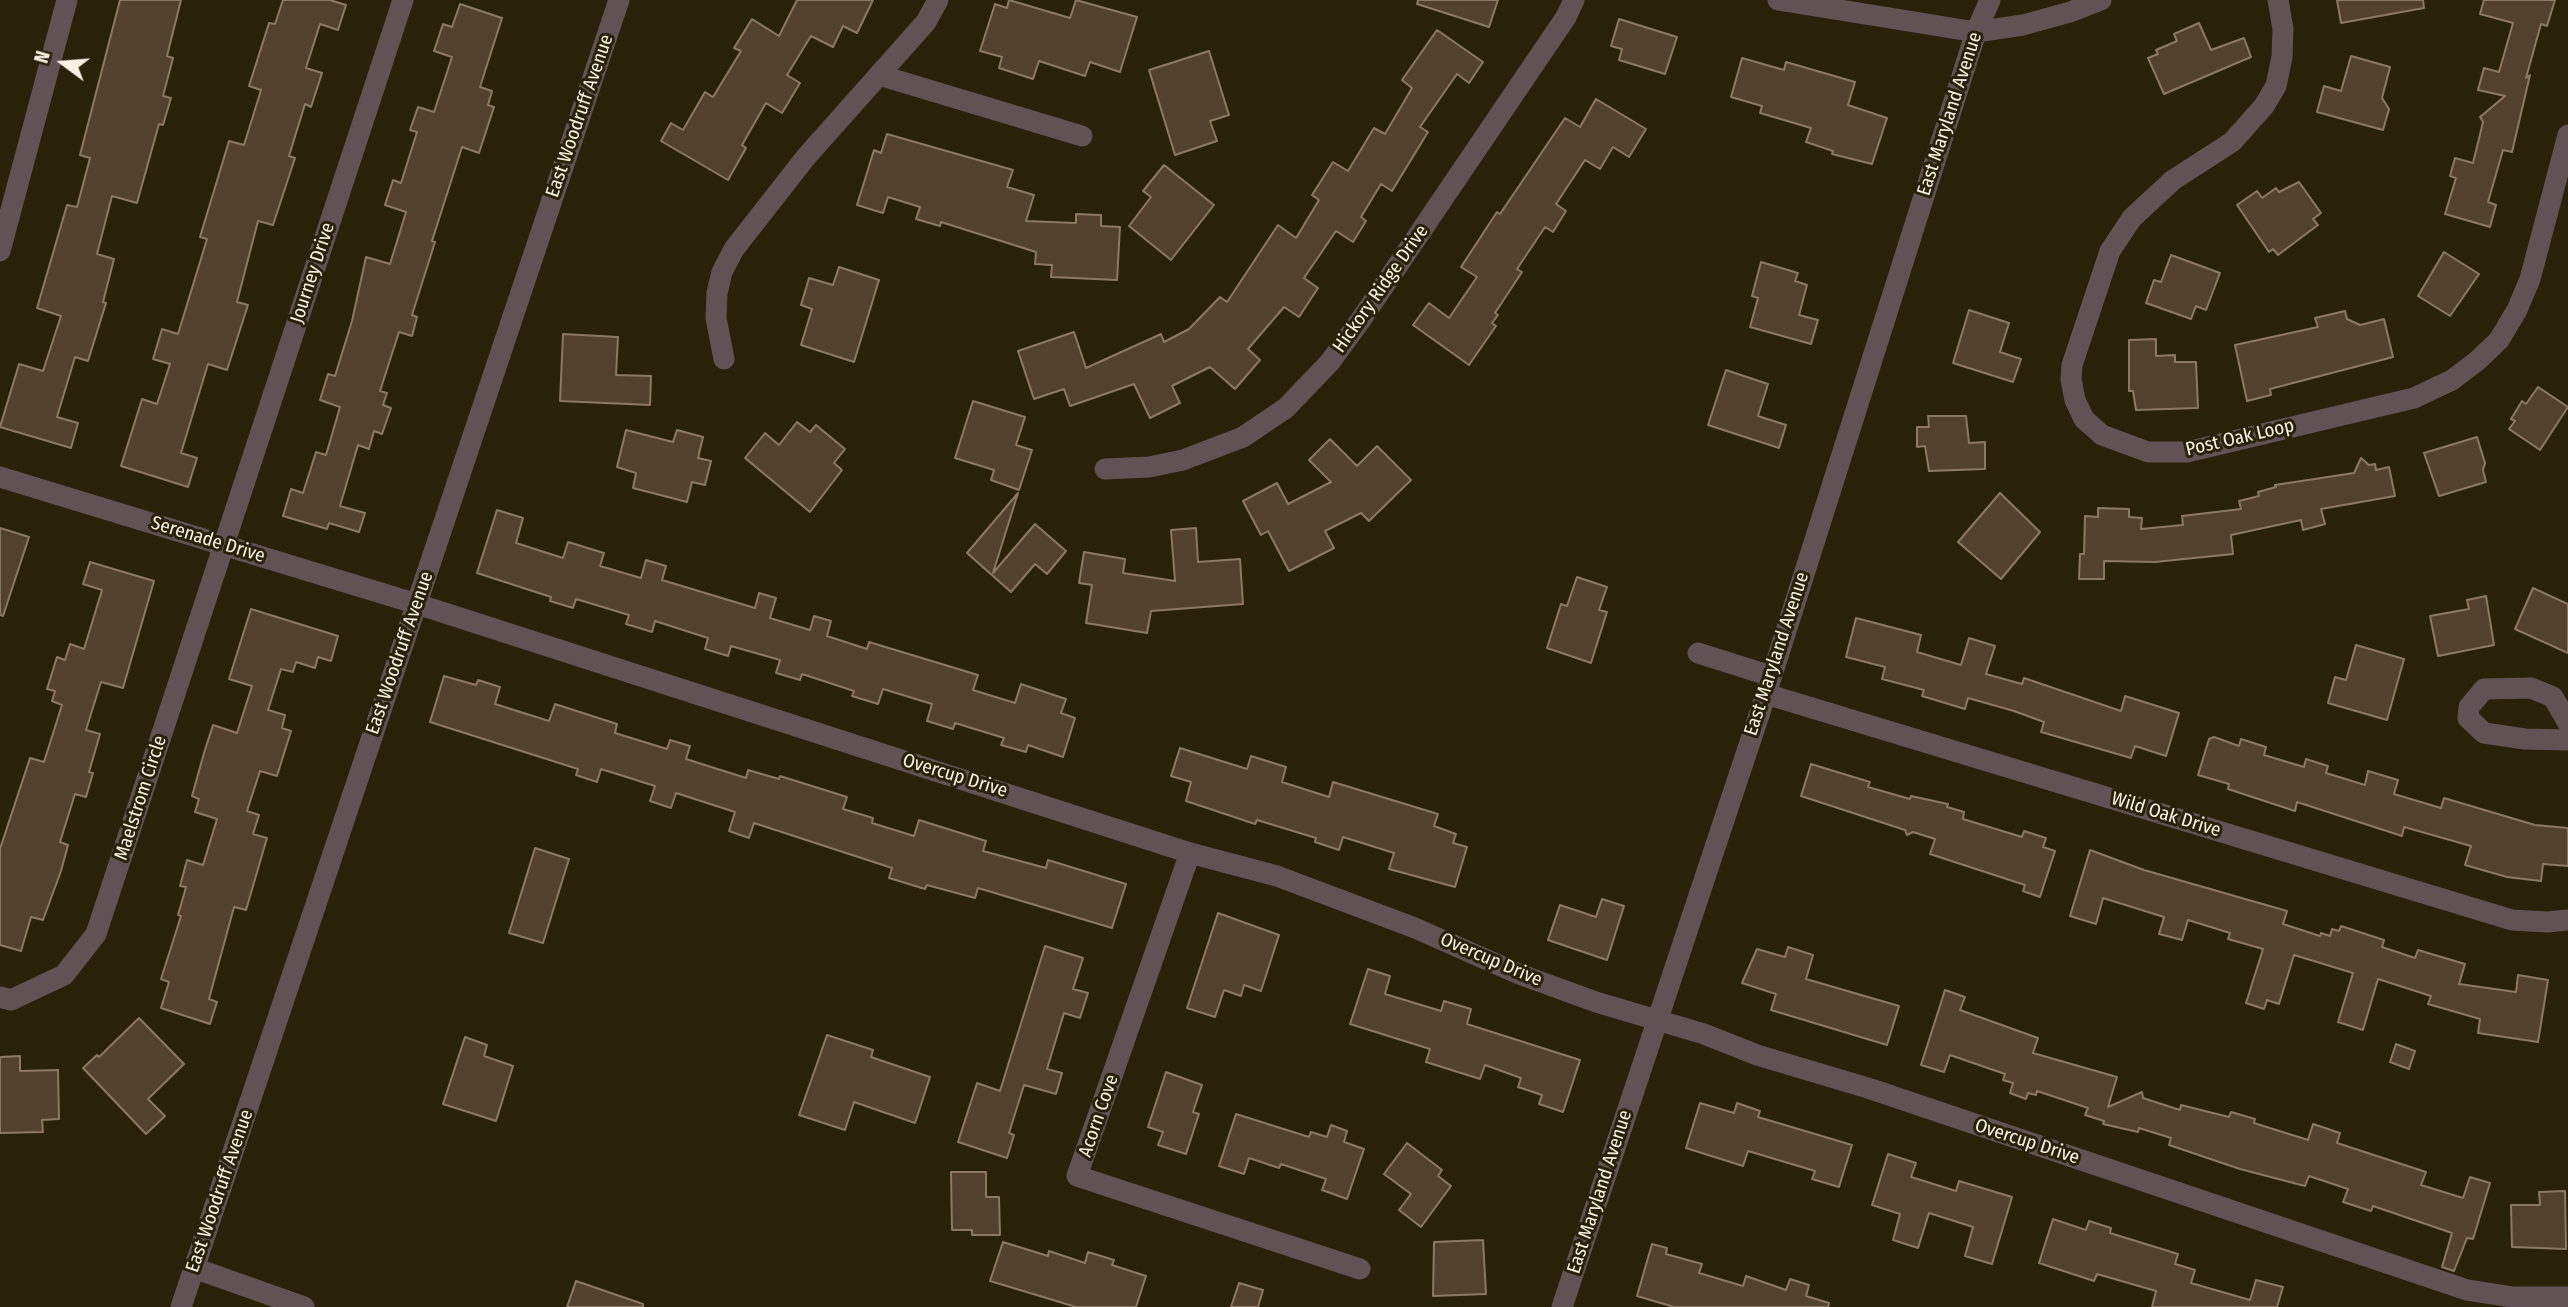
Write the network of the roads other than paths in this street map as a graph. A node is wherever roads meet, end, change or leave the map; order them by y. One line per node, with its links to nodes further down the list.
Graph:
1 (67, 0): 14 (street)
2 (403, 0): 18 (street, Journey Drive)
3 (619, 0): 19 (street, East Woodruff Avenue)
4 (939, 0): 11 (street)
5 (1574, 0): 16 (street, Hickory Ridge Drive)
6 (1778, 0): 10 (street)
7 (1990, 0): 10 (street, East Maryland Avenue)
8 (2101, 0): 10 (street)
9 (2278, 0): 12 (street, Post Oak Loop)
10 (1976, 32): 21 (street, East Maryland Avenue)
11 (880, 75): 13 (street); 15 (street)
12 (2568, 135)
13 (1082, 136)
14 (0, 251)
15 (724, 359)
16 (1105, 468)
17 (0, 477): 18 (street, Serenade Drive)
18 (224, 545): 19 (street, Serenade Drive); 26 (street, Maelstrom Circle)
19 (417, 604): 24 (street, Overcup Drive); 28 (street, East Woodruff Avenue)
20 (1698, 653): 21 (street, Wild Oak Drive)
21 (1768, 685): 25 (street, Wild Oak Drive); 27 (street, East Maryland Avenue)
22 (2568, 723): 23 (street)
23 (2568, 740)
24 (1191, 853): 27 (street, Overcup Drive); 29 (street, Acorn Cove)
25 (2568, 920)
26 (0, 997)
27 (1656, 1021): 30 (street, Overcup Drive); 33 (street, East Maryland Avenue)
28 (194, 1268): 31 (street, East Woodruff Avenue); 32 (street)
29 (1360, 1269)
30 (2568, 1297)
31 (181, 1307)
32 (304, 1307)
33 (1562, 1307)

